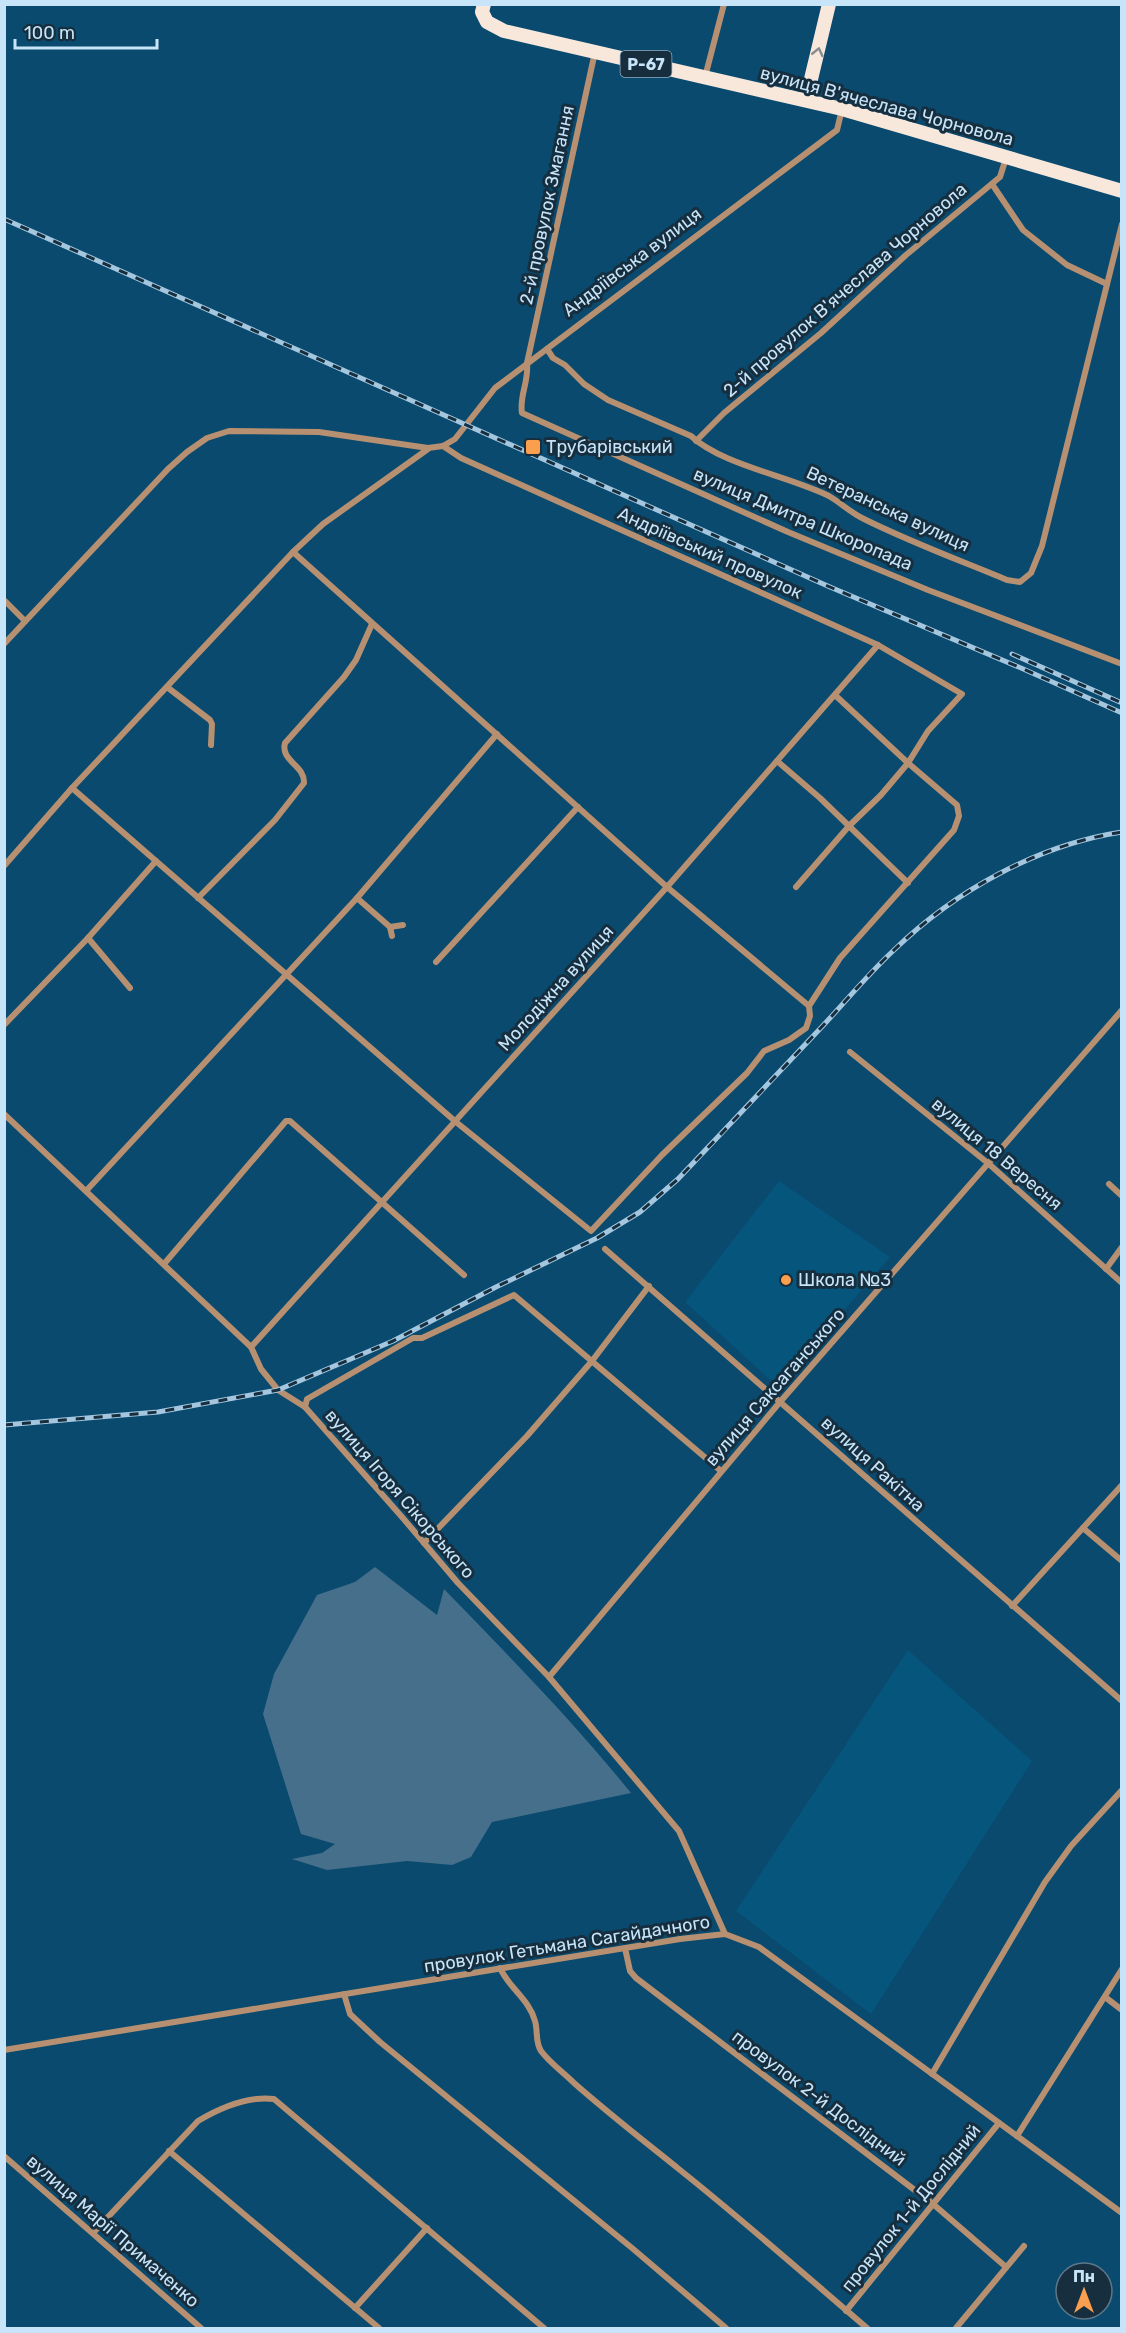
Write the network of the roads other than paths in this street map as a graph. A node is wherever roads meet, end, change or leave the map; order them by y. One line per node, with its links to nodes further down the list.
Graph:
1 (484, 4): 4 (main road, вулиця В'ячеслава Чорновола / Р-67)
2 (724, 4): 5 (street)
3 (829, 4): 6 (main road, one-way to 3)
4 (595, 52): 5 (main road, вулиця В'ячеслава Чорновола / Р-67); 14 (street, 2-й провулок Змагання)
5 (705, 78): 6 (main road, вулиця В'ячеслава Чорновола / Р-67)
6 (806, 100): 7 (main road, вулиця В'ячеслава Чорновола / Р-67)
7 (842, 109): 8 (main road, вулиця В'ячеслава Чорновола / Р-67); 13 (street, Андріївська вулиця)
8 (1006, 158): 9 (street, 2-й провулок В'ячеслава Чорновола); 10 (main road, вулиця В'ячеслава Чорновола / Р-67)
9 (992, 184): 12 (street); 15 (street, 2-й провулок В'ячеслава Чорновола)
10 (1122, 191)
11 (1122, 224): 12 (street, Ветеранська вулиця)
12 (1107, 284): 15 (street, Ветеранська вулиця)
13 (547, 349): 14 (street, Андріївська вулиця); 15 (street, Ветеранська вулиця)
14 (527, 363): 16 (street, Андріївська вулиця); 24 (street, вулиця Дмитра Шкоропада)
15 (696, 441)
16 (443, 446): 17 (street); 23 (street, Андріївський провулок)
17 (428, 448): 18 (street); 20 (street)
18 (293, 552): 21 (street); 25 (street)
19 (4, 600): 20 (street)
20 (25, 621): 22 (street)
21 (372, 624): 27 (street); 39 (street)
22 (4, 644)
23 (878, 645): 26 (street, Молодіжна вулиця); 30 (street, Андріївський провулок)
24 (1122, 664)
25 (167, 687): 28 (street); 31 (street)
26 (835, 695): 29 (street, Молодіжна вулиця); 30 (street)
27 (497, 734): 32 (street); 40 (street)
28 (211, 745)
29 (777, 761): 33 (street); 37 (street, Молодіжна вулиця)
30 (908, 763): 33 (street); 36 (street)
31 (72, 788): 34 (street); 35 (street)
32 (578, 807): 37 (street); 45 (street)
33 (849, 826): 36 (street); 38 (street)
34 (156, 861): 39 (street); 44 (street)
35 (4, 866)
36 (908, 883): 48 (street)
37 (667, 887): 48 (street); 53 (street, Молодіжна вулиця)
38 (796, 887)
39 (198, 898): 46 (street)
40 (357, 898): 42 (street); 46 (street)
41 (403, 925): 42 (street)
42 (390, 927): 43 (street)
43 (392, 936)
44 (88, 938): 47 (street); 50 (street)
45 (436, 962)
46 (285, 975): 53 (street); 56 (street)
47 (130, 988)
48 (809, 1006): 53 (street)
49 (1122, 1010): 54 (street, вулиця Саксаганського)
50 (4, 1025)
51 (850, 1052): 54 (street, вулиця 18 Вересня)
52 (4, 1114): 56 (street, вулиця Ігоря Сікорського)
53 (456, 1122): 58 (street, Молодіжна вулиця)
54 (989, 1164): 62 (street, вулиця 18 Вересня); 68 (street, вулиця Саксаганського)
55 (1109, 1184): 57 (street)
56 (86, 1191): 61 (street, вулиця Ігоря Сікорського)
57 (1122, 1196)
58 (382, 1202): 61 (street); 63 (street); 66 (street, Молодіжна вулиця)
59 (1122, 1247): 62 (street)
60 (605, 1249): 65 (street, вулиця Ракітна)
61 (164, 1264): 66 (street, вулиця Ігоря Сікорського)
62 (1106, 1269): 64 (street, вулиця 18 Вересня)
63 (464, 1275)
64 (1122, 1283)
65 (649, 1286): 67 (street); 68 (street, вулиця Ракітна)
66 (251, 1347): 69 (street, вулиця Ігоря Сікорського)
67 (592, 1361): 69 (street); 70 (street); 73 (street)
68 (780, 1402): 70 (street, вулиця Саксаганського); 75 (street, вулиця Ракітна)
69 (305, 1407): 73 (street, вулиця Ігоря Сікорського)
70 (721, 1471): 76 (street, вулиця Саксаганського)
71 (1122, 1485): 72 (street)
72 (1083, 1528): 74 (street); 75 (street)
73 (424, 1543): 76 (street, вулиця Ігоря Сікорського)
74 (1122, 1561)
75 (1012, 1606): 77 (street, вулиця Ракітна)
76 (549, 1677): 79 (street, вулиця Ігоря Сікорського)
77 (1122, 1701)
78 (1122, 1790): 87 (street)
79 (725, 1934): 80 (street, провулок Гетьмана Сагайдачного); 87 (street, провулок Гетьмана Сагайдачного)
80 (625, 1948): 81 (street, провулок Гетьмана Сагайдачного); 92 (street, провулок 2-й Дослідний)
81 (500, 1968): 83 (street, провулок Гетьмана Сагайдачного); 99 (street)
82 (1122, 1970): 84 (street)
83 (344, 1994): 86 (street, провулок Гетьмана Сагайдачного); 103 (street)
84 (1105, 1997): 85 (street); 89 (street)
85 (1122, 2010)
86 (4, 2050)
87 (932, 2074): 88 (street, провулок Гетьмана Сагайдачного)
88 (999, 2123): 89 (street, провулок Гетьмана Сагайдачного); 92 (street, провулок 1-й Дослідний)
89 (1017, 2136): 93 (street, провулок Гетьмана Сагайдачного)
90 (169, 2151): 94 (street); 95 (street); 98 (street)
91 (4, 2156): 95 (street, вулиця Марії Примаченко)
92 (933, 2204): 97 (street, провулок 2-й Дослідний); 99 (street, провулок 1-й Дослідний)
93 (1122, 2213)
94 (427, 2228): 98 (street); 102 (street)
95 (93, 2233): 100 (street, вулиця Марії Примаченко)
96 (1023, 2246): 97 (street)
97 (1006, 2267): 105 (street)
98 (355, 2308): 101 (street)
99 (846, 2311): 104 (street)
100 (201, 2328)
101 (379, 2328)
102 (544, 2328)
103 (726, 2328)
104 (867, 2328)
105 (956, 2328)

